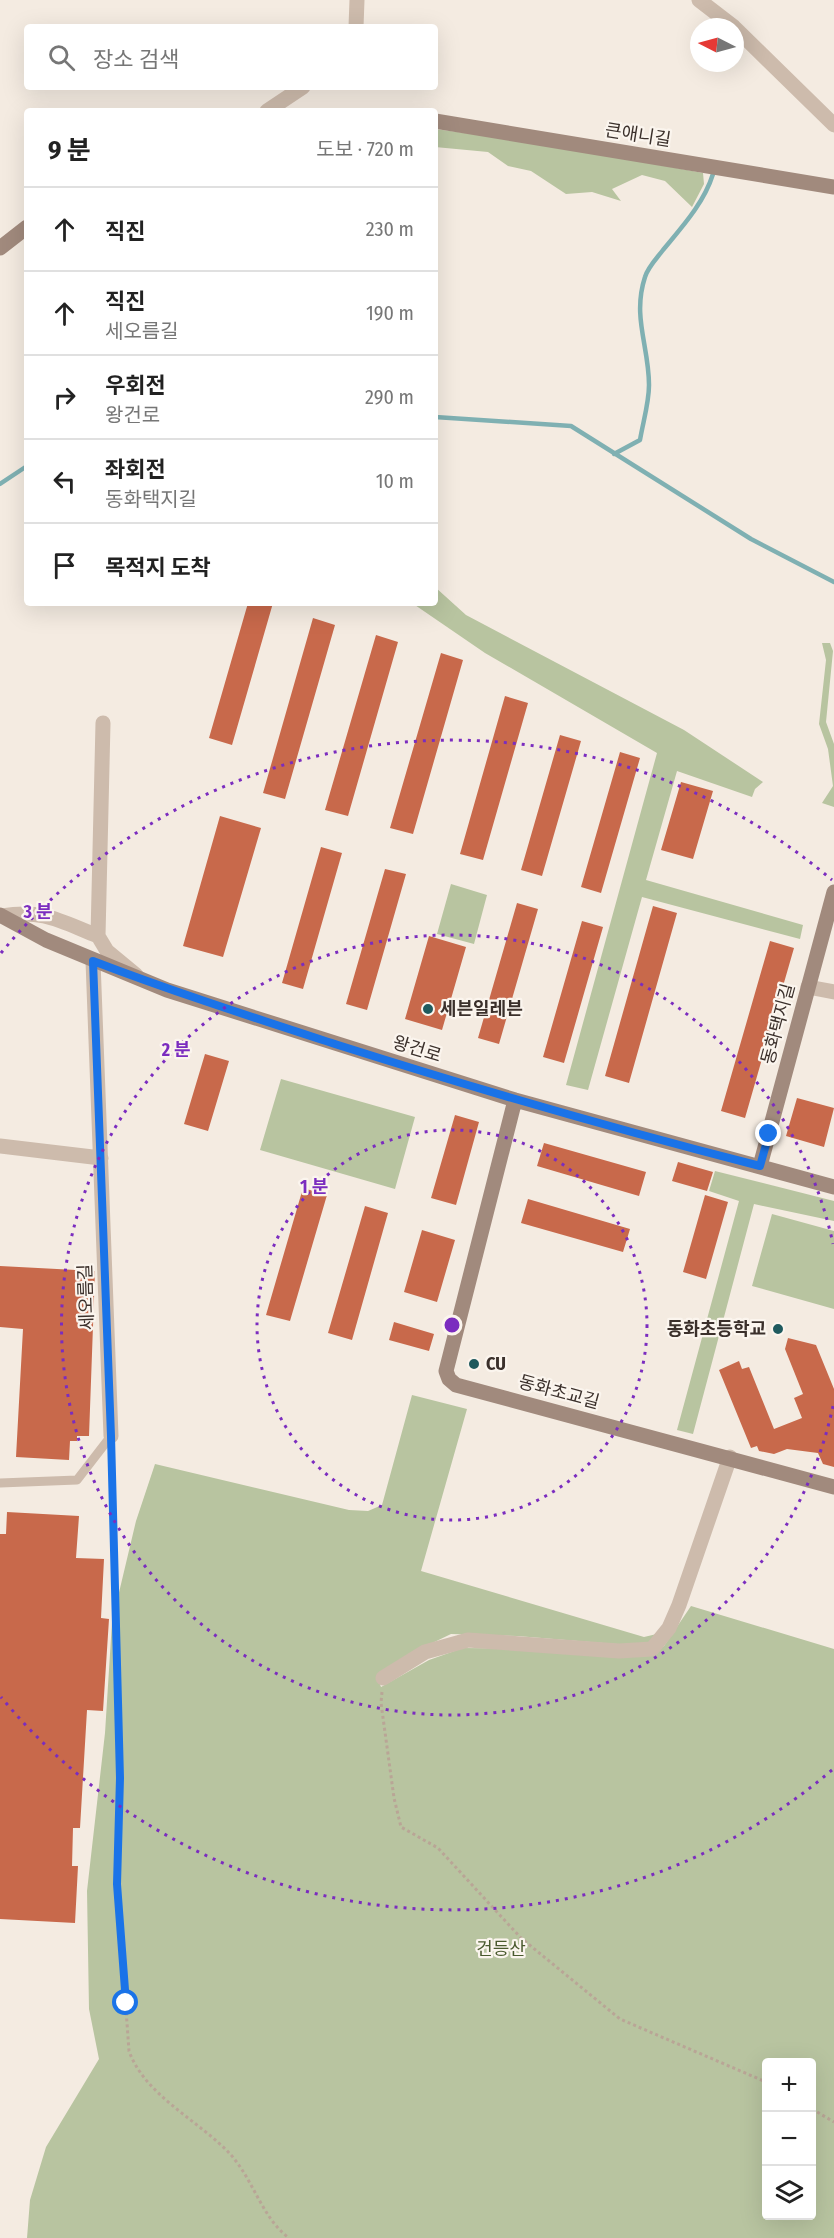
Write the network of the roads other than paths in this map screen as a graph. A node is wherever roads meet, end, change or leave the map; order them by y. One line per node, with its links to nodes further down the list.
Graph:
1 (357, 0): 4 (street)
2 (699, 0): 3 (street)
3 (723, 18)
4 (356, 24)
5 (744, 36): 9 (street)
6 (298, 90): 7 (street)
7 (272, 108)
8 (438, 122): 10 (street, 큰애니길)
9 (834, 125)
10 (834, 187)
11 (24, 229): 12 (street)
12 (0, 248)
13 (103, 723): 16 (street)
14 (834, 892): 19 (street, 동화택지길)
15 (1, 916): 16 (street); 17 (street, 왕건로)
16 (98, 936): 18 (street)
17 (93, 961): 18 (street, 왕건로); 23 (street, 세오름길)
18 (140, 979): 21 (street, 왕건로)
19 (808, 987): 20 (street); 24 (street, 동화택지길)
20 (834, 992)
21 (515, 1100): 24 (street, 왕건로); 27 (street, 동화초교길)
22 (0, 1146): 23 (street)
23 (101, 1158): 26 (street, 세오름길)
24 (760, 1166): 25 (street, 왕건로)
25 (834, 1187)
26 (111, 1436): 28 (lane)
27 (730, 1457): 29 (street, 동화초교길); 30 (street)
28 (0, 1482)
29 (834, 1487)
30 (383, 1678)

